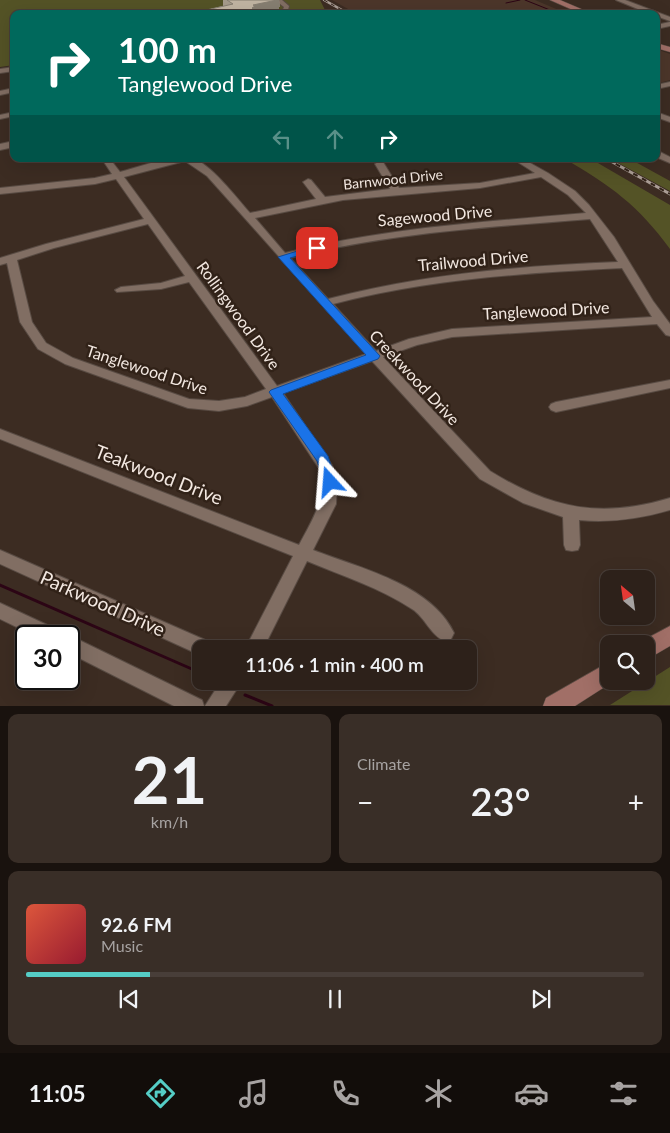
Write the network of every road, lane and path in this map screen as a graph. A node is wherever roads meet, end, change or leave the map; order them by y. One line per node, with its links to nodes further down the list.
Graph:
1 (278, 0): 5 (street)
2 (541, 0): 6 (main road)
3 (554, 0): 7 (main road)
4 (619, 0): 8 (street)
5 (286, 10)
6 (566, 10)
7 (579, 10)
8 (645, 10)
9 (108, 162): 15 (street, Rollingwood Drive)
10 (172, 162): 15 (street)
11 (193, 162): 21 (street, Creekwood Drive)
12 (522, 162): 14 (street)
13 (380, 164): 18 (street)
14 (542, 174): 18 (street, Barnwood Drive); 20 (street)
15 (118, 176): 17 (street); 22 (street, Rollingwood Drive)
16 (308, 182): 19 (street)
17 (0, 191)
18 (396, 191): 19 (street, Barnwood Drive)
19 (322, 201): 21 (street, Barnwood Drive)
20 (592, 216): 23 (street, Sagewood Drive); 25 (street)
21 (248, 217): 23 (street, Creekwood Drive)
22 (150, 220): 24 (street); 26 (street, Rollingwood Drive)
23 (283, 257): 28 (street, Creekwood Drive)
24 (6, 260): 33 (street, Tanglewood Drive)
25 (626, 264): 28 (street, Trailwood Drive); 29 (street)
26 (192, 278): 27 (street); 33 (street, Rollingwood Drive)
27 (121, 290)
28 (325, 303): 31 (street, Creekwood Drive)
29 (660, 320): 30 (street); 31 (street, Tanglewood Drive)
30 (670, 332)
31 (374, 356): 33 (street, Tanglewood Drive); 37 (street, Creekwood Drive)
32 (670, 384): 34 (street)
33 (275, 392): 39 (street, Rollingwood Drive)
34 (556, 407)
35 (0, 434): 39 (street, Teakwood Drive)
36 (670, 504): 37 (street, Creekwood Drive)
37 (571, 514): 38 (street)
38 (572, 545)
39 (304, 551): 43 (street, Teakwood Drive); 45 (street, Rollingwood Drive)
40 (0, 557): 46 (street, Parkwood Drive)
41 (0, 611): 42 (street)
42 (29, 625)
43 (445, 634)
44 (670, 636): 47 (main road)
45 (259, 640)
46 (192, 643)
47 (655, 645)
48 (80, 649): 51 (street)
49 (600, 678): 53 (main road)
50 (226, 690): 52 (street)
51 (194, 706)
52 (214, 706)
53 (554, 706)

